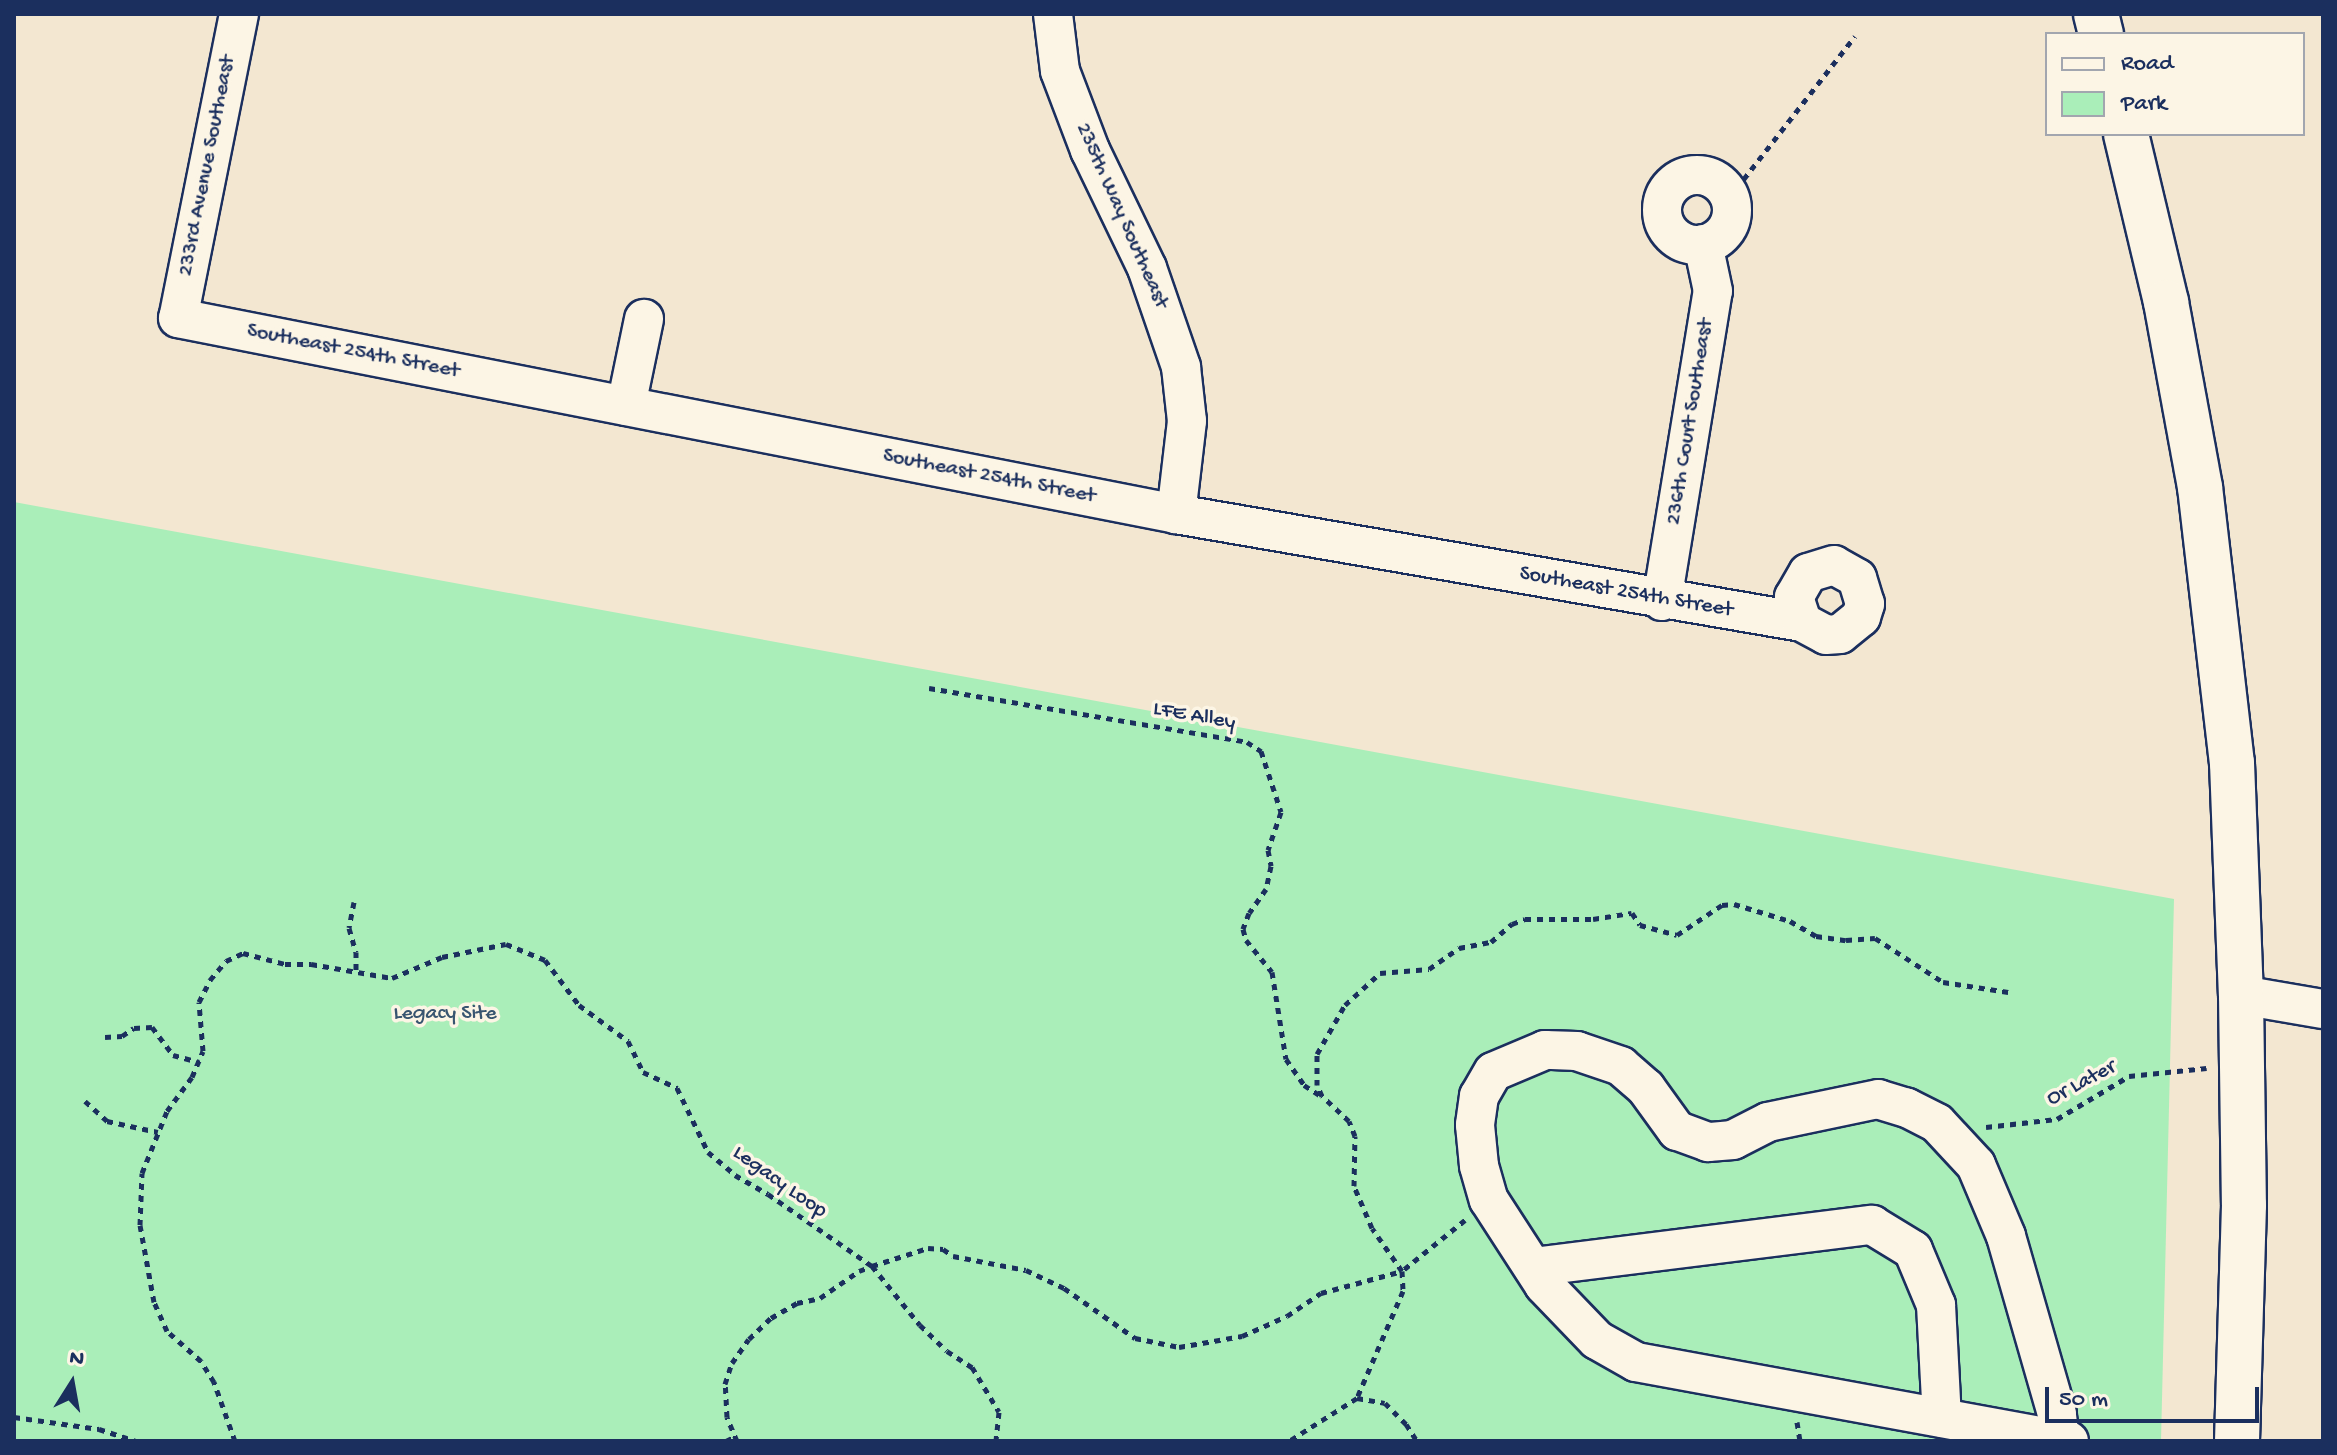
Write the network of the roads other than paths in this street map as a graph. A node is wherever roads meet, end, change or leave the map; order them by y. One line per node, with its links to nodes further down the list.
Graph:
1 (239, 14): 5 (street, 233rd Avenue Southeast)
2 (1053, 14): 8 (street, 235th Way Southeast)
3 (2126, 136): 11 (main road)
4 (1703, 244): 4 (street); 9 (street, 236th Court Southeast)
5 (178, 318): 7 (street, Southeast 254th Street)
6 (644, 319): 7 (street)
7 (626, 406): 8 (street, Southeast 254th Street)
8 (1176, 514): 9 (street, Southeast 254th Street)
9 (1662, 601): 10 (street, Southeast 254th Street)
10 (1802, 622)
11 (2241, 995): 12 (street); 17 (main road)
12 (2323, 1009)
13 (1533, 1267): 14 (street); 14 (street); 15 (street)
14 (1942, 1418): 15 (street)
15 (2060, 1440): 16 (street)
16 (2069, 1441)
17 (2237, 1441)

